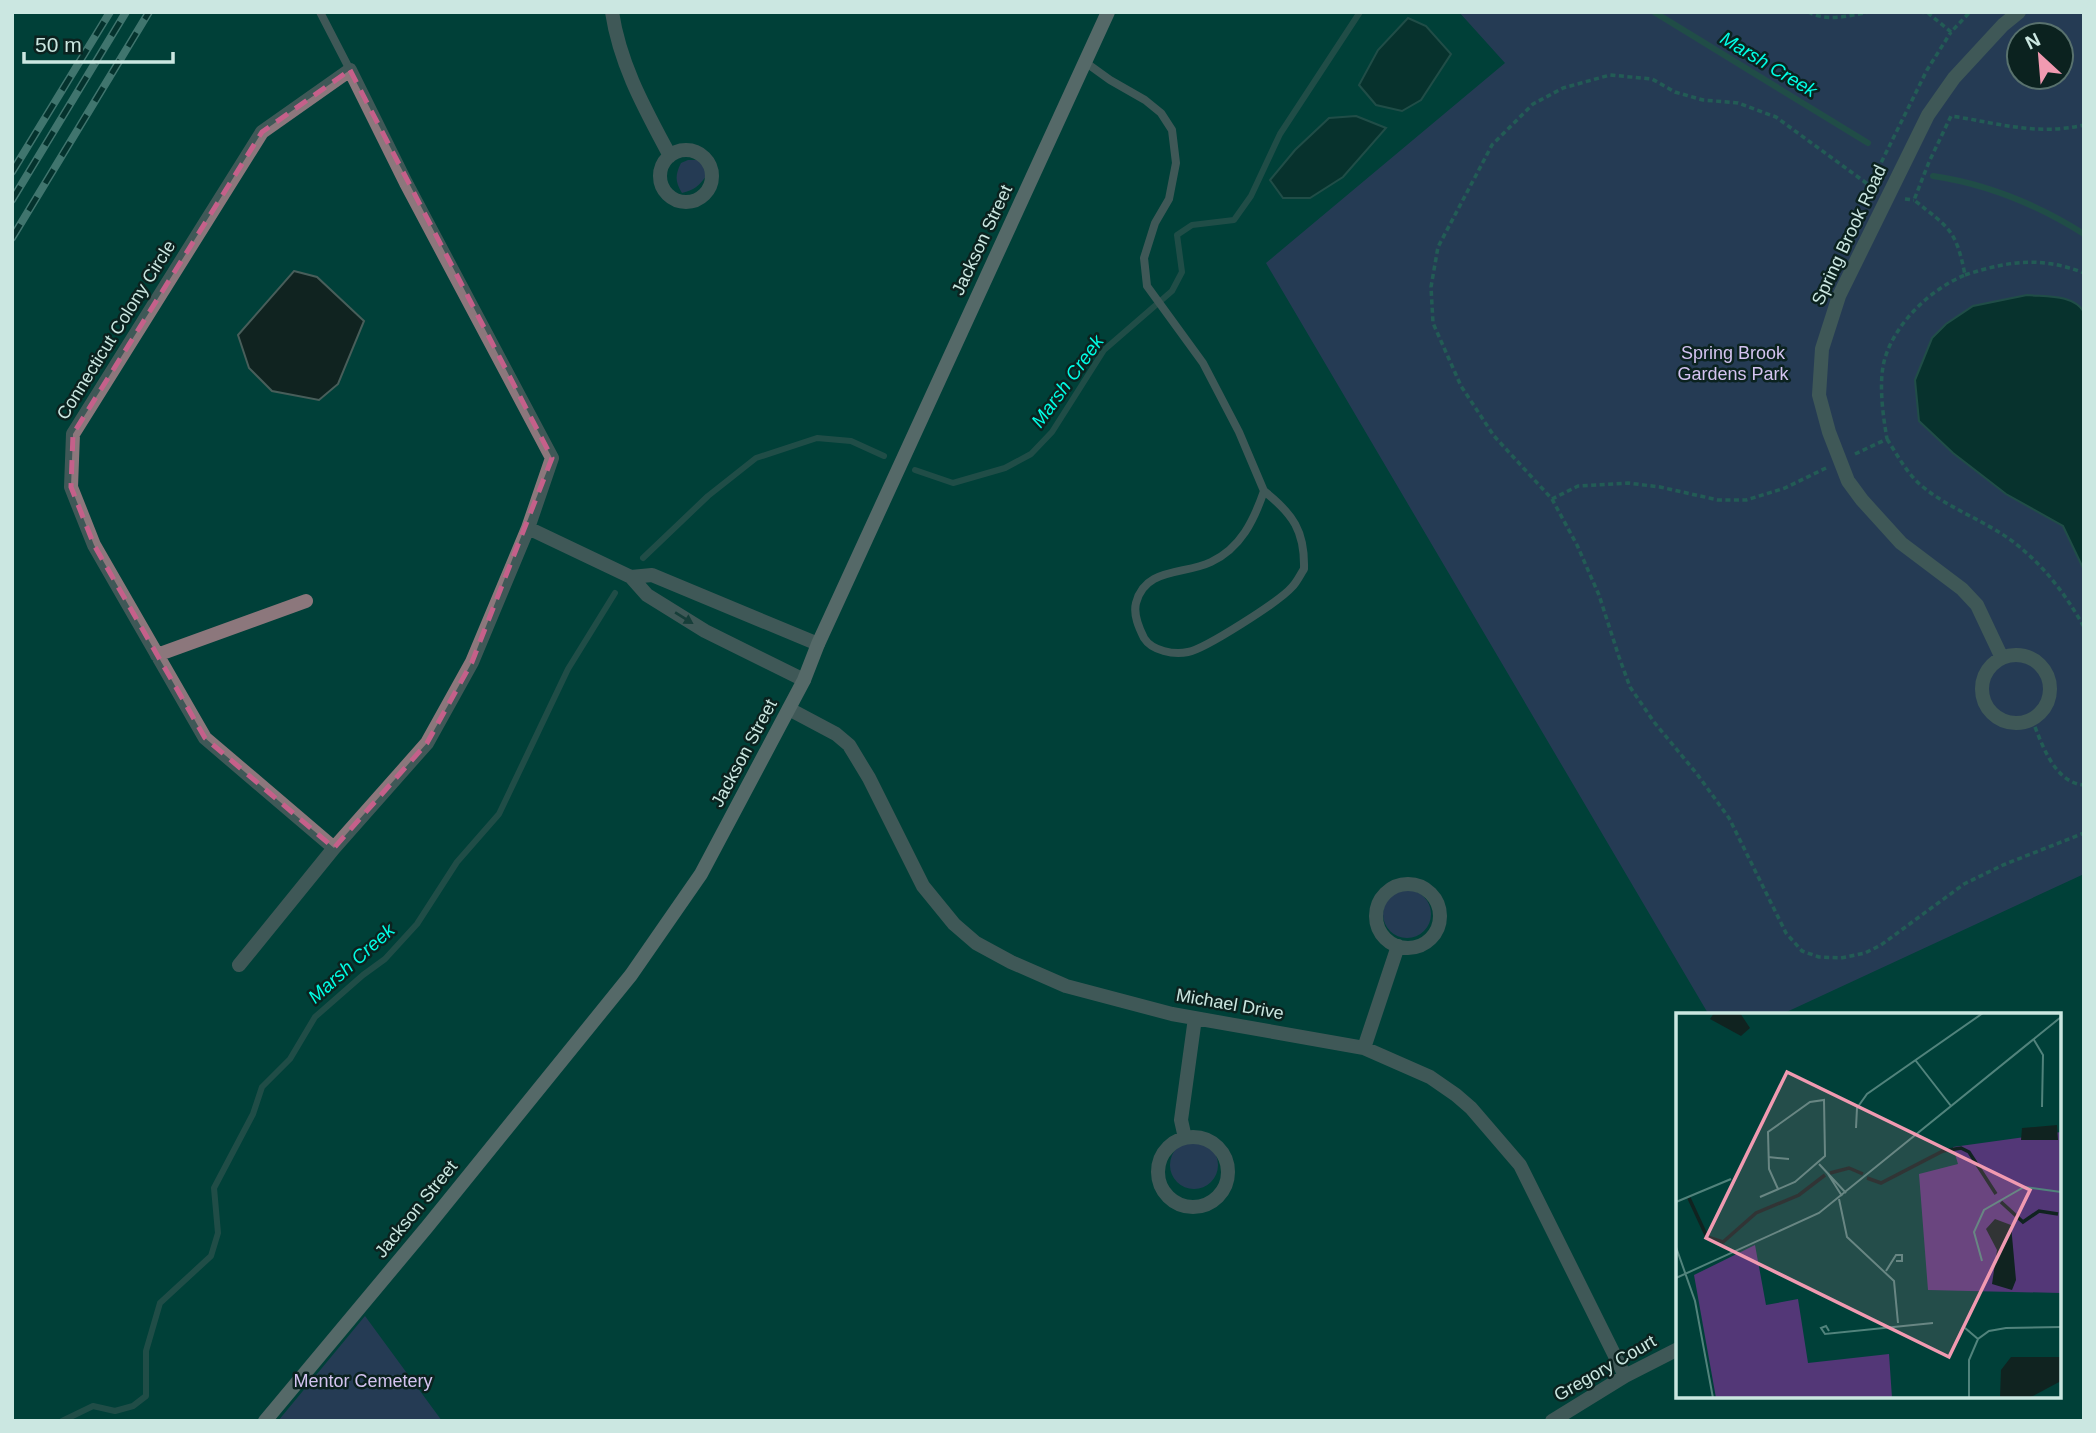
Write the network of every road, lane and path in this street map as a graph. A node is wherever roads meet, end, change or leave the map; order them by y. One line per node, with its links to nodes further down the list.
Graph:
1 (320, 12): 11 (lane)
2 (612, 12): 13 (street)
3 (1108, 12): 10 (street, Jackson Street)
4 (1808, 12): 5 (path)
5 (1869, 12)
6 (1919, 12): 9 (path)
7 (1970, 12): 9 (path)
8 (2020, 12): 15 (street, Spring Brook Road)
9 (1951, 32): 14 (path)
10 (1085, 62): 20 (lane); 26 (street, Jackson Street)
11 (351, 70): 22 (street); 27 (street, Connecticut Colony Circle)
12 (2084, 125): 17 (path)
13 (670, 156)
14 (1869, 185): 15 (path); 21 (path)
15 (1886, 198): 19 (street, Spring Brook Road)
16 (2084, 273): 17 (path)
17 (1965, 275): 18 (path)
18 (1887, 439): 19 (path); 25 (path)
19 (1841, 462): 21 (path); 28 (street, Spring Brook Road)
20 (1264, 491): 20 (lane)
21 (1552, 499): 33 (path)
22 (528, 528): 23 (street); 34 (street)
23 (631, 577): 26 (street); 29 (street, one-way to 29)
24 (306, 601): 27 (street)
25 (2084, 628)
26 (818, 644): 29 (street, Jackson Street)
27 (157, 655): 34 (street, Connecticut Colony Circle)
28 (2002, 658): 31 (street); 31 (street)
29 (804, 680): 30 (street, Jackson Street)
30 (789, 709): 37 (street, Michael Drive); 42 (street, Jackson Street)
31 (2032, 719): 32 (path)
32 (2084, 785)
33 (2084, 833)
34 (334, 848): 36 (street)
35 (1398, 946): 35 (street); 38 (street)
36 (239, 965)
37 (1195, 1018): 38 (street, Michael Drive); 39 (street)
38 (1364, 1048): 41 (street, Michael Drive)
39 (1185, 1138): 39 (street)
40 (1676, 1350): 41 (street, Gregory Court)
41 (1625, 1376): 43 (street, Gregory Court)
42 (265, 1421)
43 (1552, 1421)

